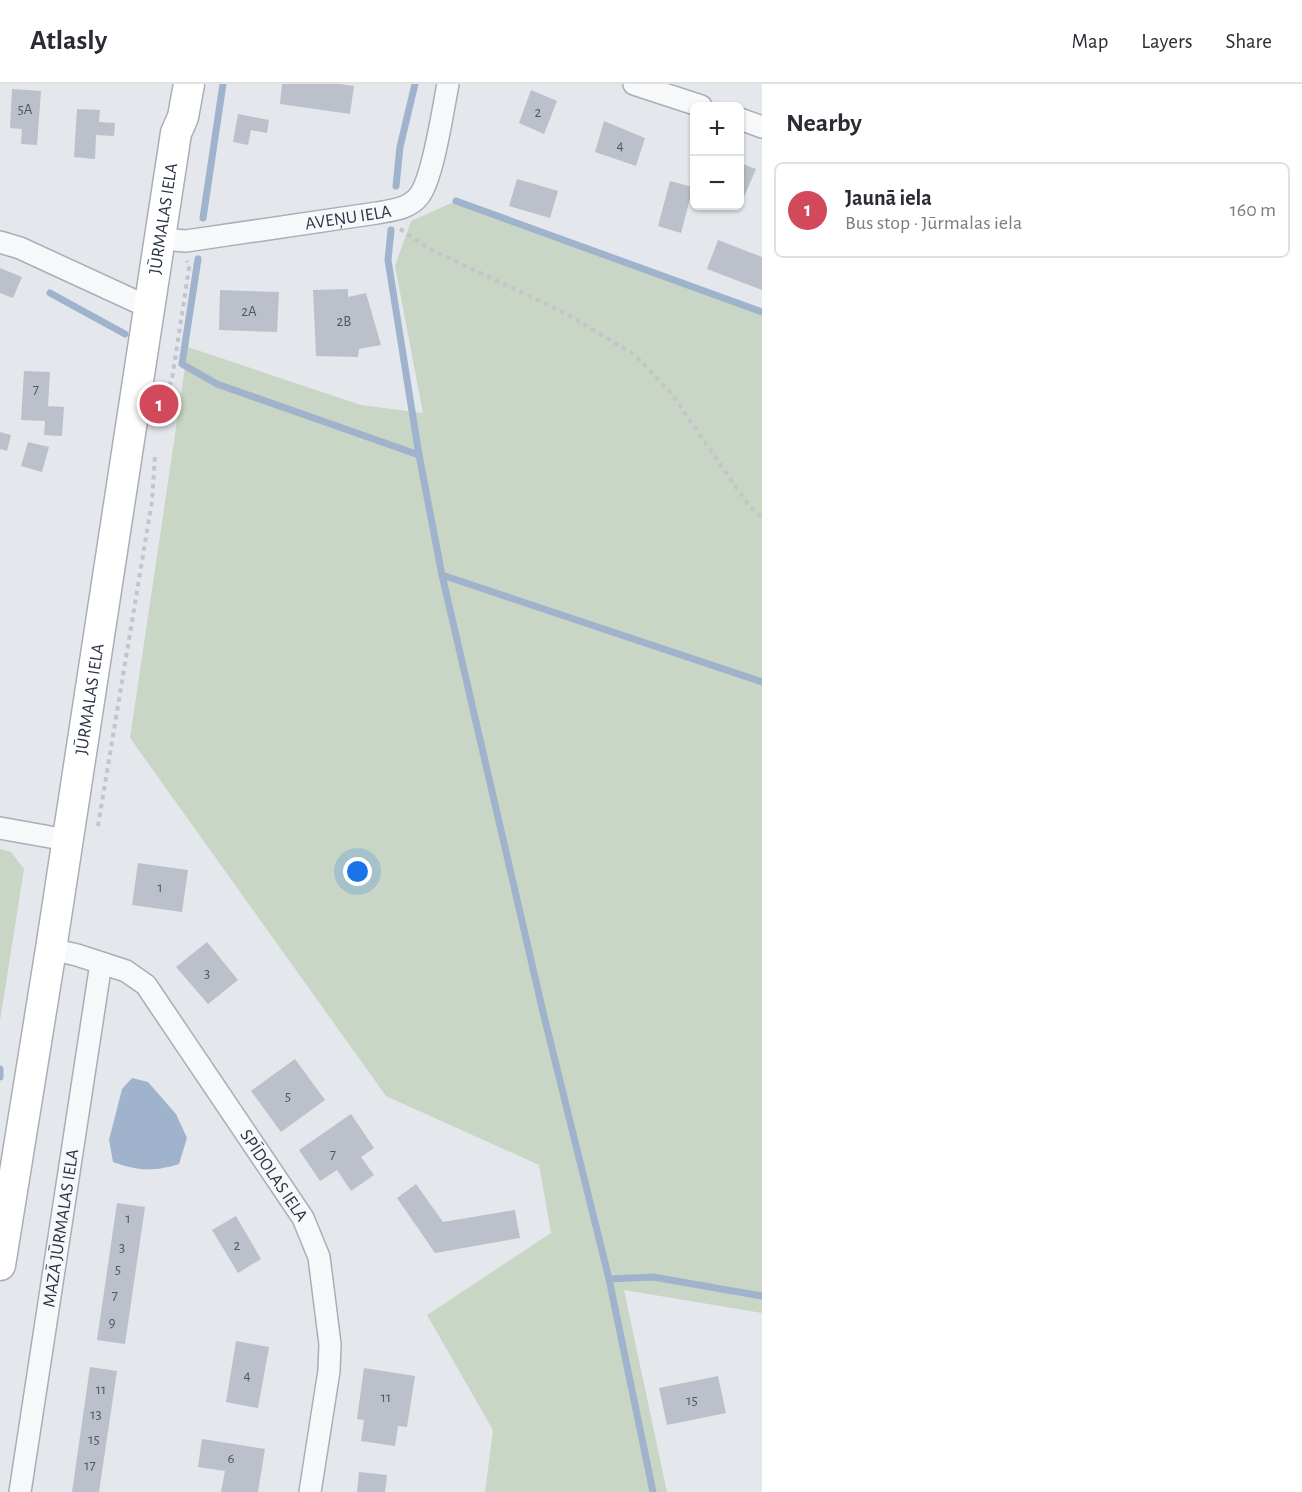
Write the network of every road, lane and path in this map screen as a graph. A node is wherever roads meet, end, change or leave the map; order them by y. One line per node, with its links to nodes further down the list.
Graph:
1 (174, 84): 8 (main road, JŪRMALAS IELA)
2 (189, 84): 8 (main road, JŪRMALAS IELA)
3 (448, 84): 9 (street, AVEŅU IELA)
4 (634, 84): 5 (street)
5 (690, 102)
6 (744, 120): 7 (street)
7 (762, 127)
8 (176, 133): 10 (main road, JŪRMALAS IELA)
9 (377, 213): 10 (street, AVEŅU IELA); 15 (path)
10 (173, 240): 12 (main road, JŪRMALAS IELA); 13 (path)
11 (0, 242): 12 (street)
12 (150, 305): 18 (main road, JŪRMALAS IELA)
13 (161, 414)
14 (155, 449): 17 (path)
15 (762, 517)
16 (0, 828): 18 (street)
17 (97, 835)
18 (67, 840): 19 (main road, JŪRMALAS IELA)
19 (51, 949): 20 (street, SPĪDOLAS IELA); 21 (main road, JŪRMALAS IELA)
20 (101, 963): 22 (street, MAZĀ JŪRMALAS IELA); 23 (street, SPĪDOLAS IELA)
21 (0, 1265)
22 (20, 1492)
23 (310, 1492)

